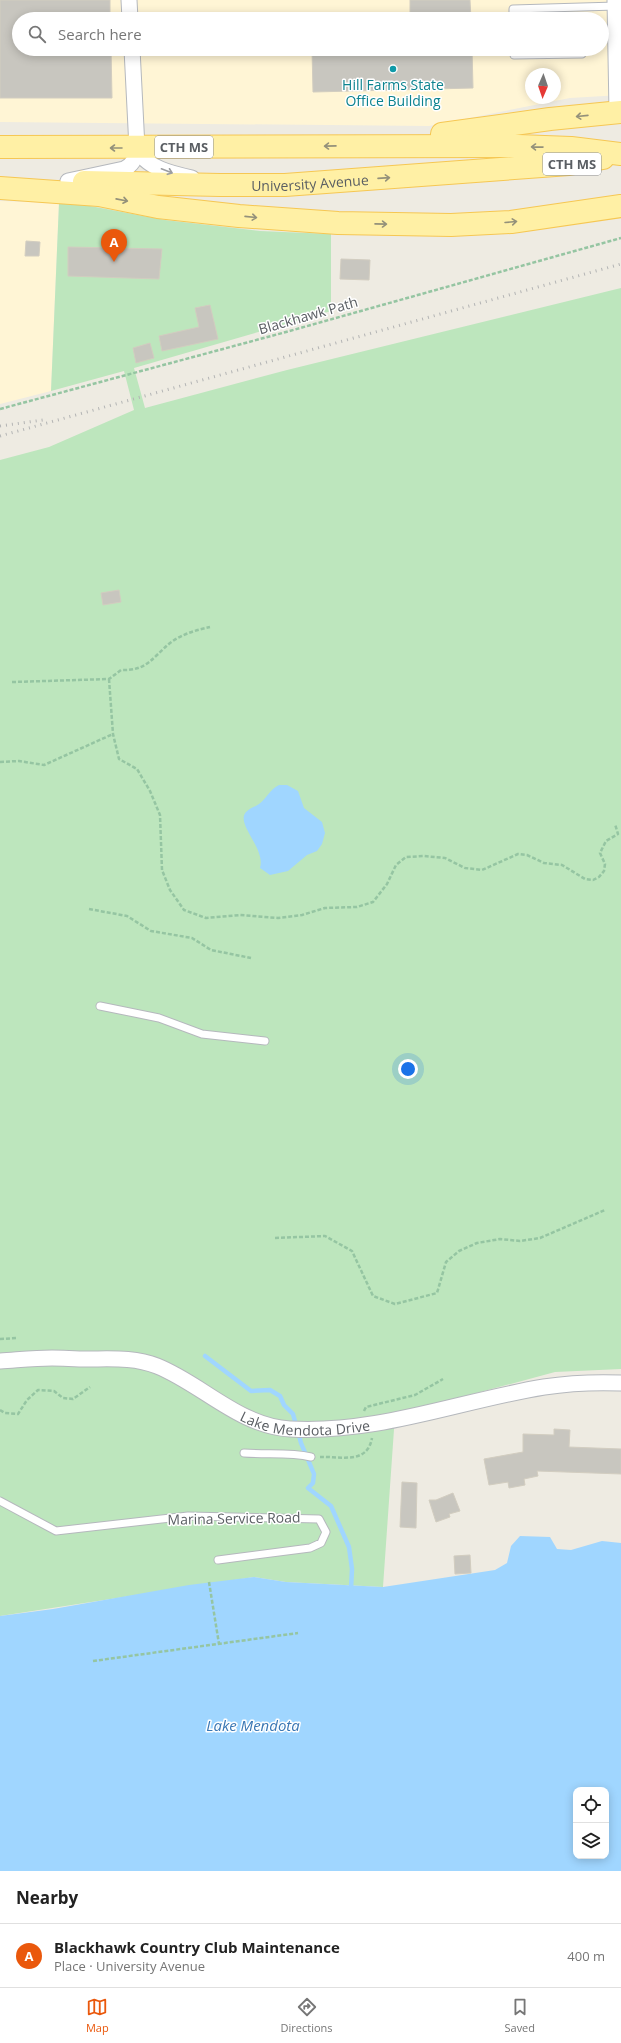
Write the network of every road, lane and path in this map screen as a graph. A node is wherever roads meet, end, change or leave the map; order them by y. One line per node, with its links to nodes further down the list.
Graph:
1 (129, 0): 3 (street)
2 (616, 3): 4 (lane); 6 (street)
3 (130, 12)
4 (513, 12)
5 (132, 56): 9 (street)
6 (619, 112): 7 (main road, one-way to 7)
7 (369, 146): 9 (main road, University Avenue / CTH MS, one-way to 9); 10 (main road, University Avenue / CTH MS, one-way to 7)
8 (0, 147): 9 (main road, University Avenue / CTH MS, one-way to 8)
9 (137, 148): 12 (street); 13 (street, one-way to 13)
10 (619, 154): 13 (main road, University Avenue / CTH MS, one-way to 10)
11 (0, 180): 12 (main road, University Avenue / CTH MS)
12 (68, 181): 13 (main road, University Avenue / CTH MS)
13 (220, 185)
14 (0, 188): 15 (main road, one-way to 15)
15 (621, 206)
16 (621, 238): 17 (path, Blackhawk Path)
17 (0, 409)
18 (210, 627): 19 (path)
19 (109, 679): 20 (path); 21 (path)
20 (12, 682)
21 (113, 734): 22 (path); 23 (path)
22 (0, 762)
23 (615, 824)
24 (89, 909): 25 (path)
25 (252, 958)
26 (100, 1006): 27 (lane)
27 (265, 1042)
28 (605, 1210): 29 (path)
29 (275, 1238)
30 (17, 1338): 31 (path)
31 (0, 1339)
32 (0, 1361): 33 (street, Lake Mendota Drive)
33 (621, 1383)
34 (90, 1387): 35 (path)
35 (0, 1410)
36 (244, 1453): 37 (lane)
37 (311, 1457)
38 (0, 1501): 39 (lane, Marina Service Road)
39 (218, 1560)
40 (209, 1582): 42 (path)
41 (298, 1633): 42 (path)
42 (219, 1644): 43 (path)
43 (93, 1661)

